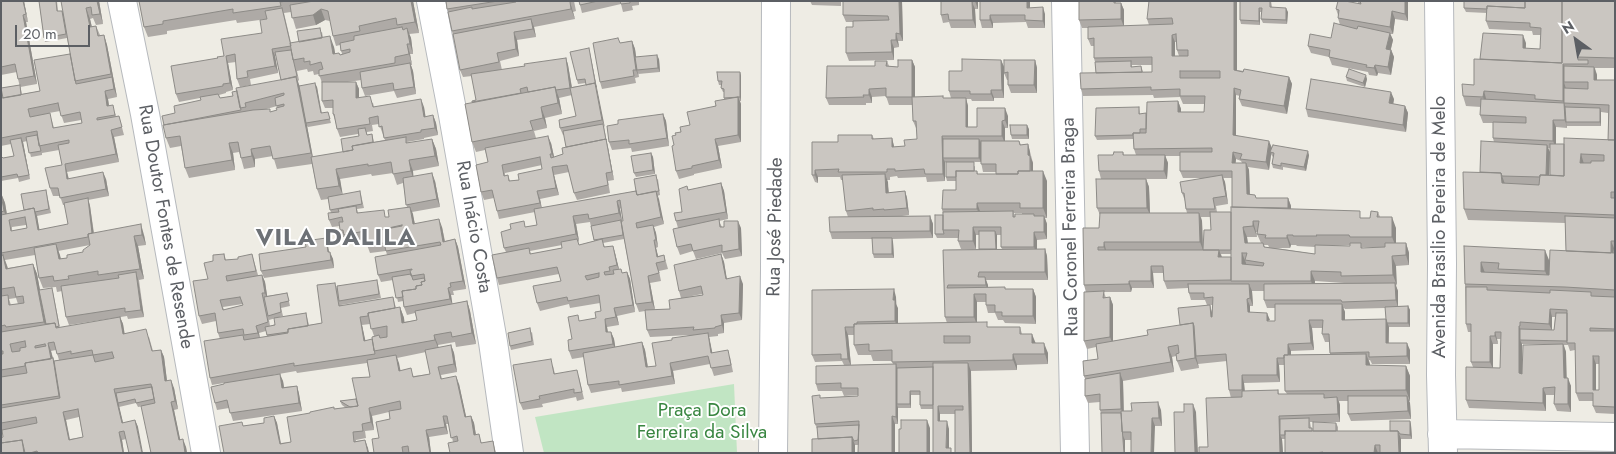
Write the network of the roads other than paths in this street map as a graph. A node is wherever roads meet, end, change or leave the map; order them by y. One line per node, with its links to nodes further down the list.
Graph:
1 (122, 1): 8 (street, Rua Doutor Fontes de Resende)
2 (431, 1): 9 (street, Rua Inácio Costa)
3 (776, 1): 10 (street, Rua José Piedade)
4 (1066, 1): 11 (street, Rua Coronel Ferreira Braga)
5 (1439, 1): 7 (street, Avenida Brasilio Pereira de Melo)
6 (1615, 437): 7 (street)
7 (1442, 444)
8 (206, 453)
9 (509, 453)
10 (773, 453)
11 (1075, 453)

